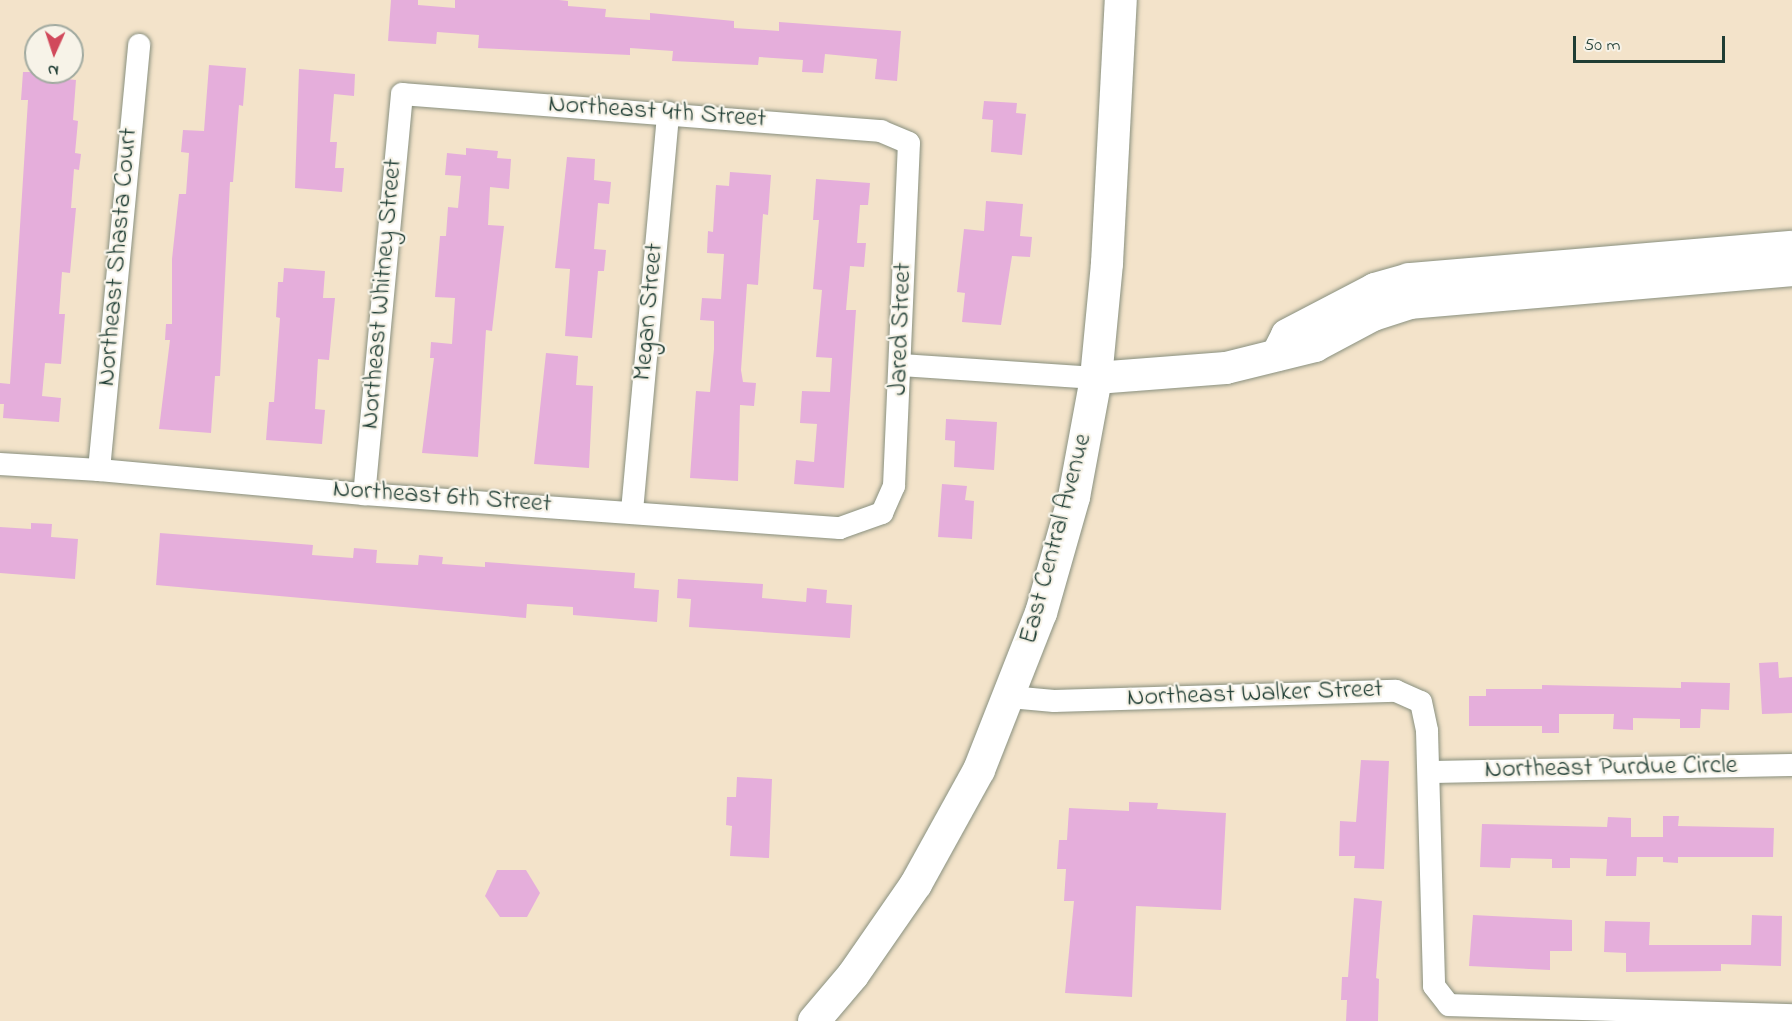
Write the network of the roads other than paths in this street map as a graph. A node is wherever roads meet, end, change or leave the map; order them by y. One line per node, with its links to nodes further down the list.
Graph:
1 (1121, 0): 10 (street, East Central Avenue)
2 (139, 45): 12 (street, Northeast Shasta Court)
3 (402, 94): 4 (street, Northeast 4th Street); 13 (street, Northeast Whitney Street)
4 (668, 113): 5 (street, Northeast 4th Street); 14 (street, Megan Street)
5 (909, 143): 9 (street, Jared Street)
6 (1792, 247): 8 (street)
7 (1792, 270): 8 (street)
8 (1277, 355): 10 (street)
9 (901, 365): 10 (street); 15 (street, Jared Street)
10 (1096, 378): 16 (street, East Central Avenue)
11 (0, 464): 12 (street, Northeast 6th Street)
12 (99, 470): 13 (street, Northeast 6th Street)
13 (364, 494): 14 (street, Northeast 6th Street)
14 (632, 511): 15 (street, Northeast 6th Street)
15 (882, 513)
16 (1010, 697): 18 (street, Northeast Walker Street); 20 (street, East Central Avenue)
17 (1792, 765): 18 (street, Northeast Purdue Circle)
18 (1431, 772): 19 (street, Northeast Walker Street)
19 (1792, 1015)
20 (814, 1021)

